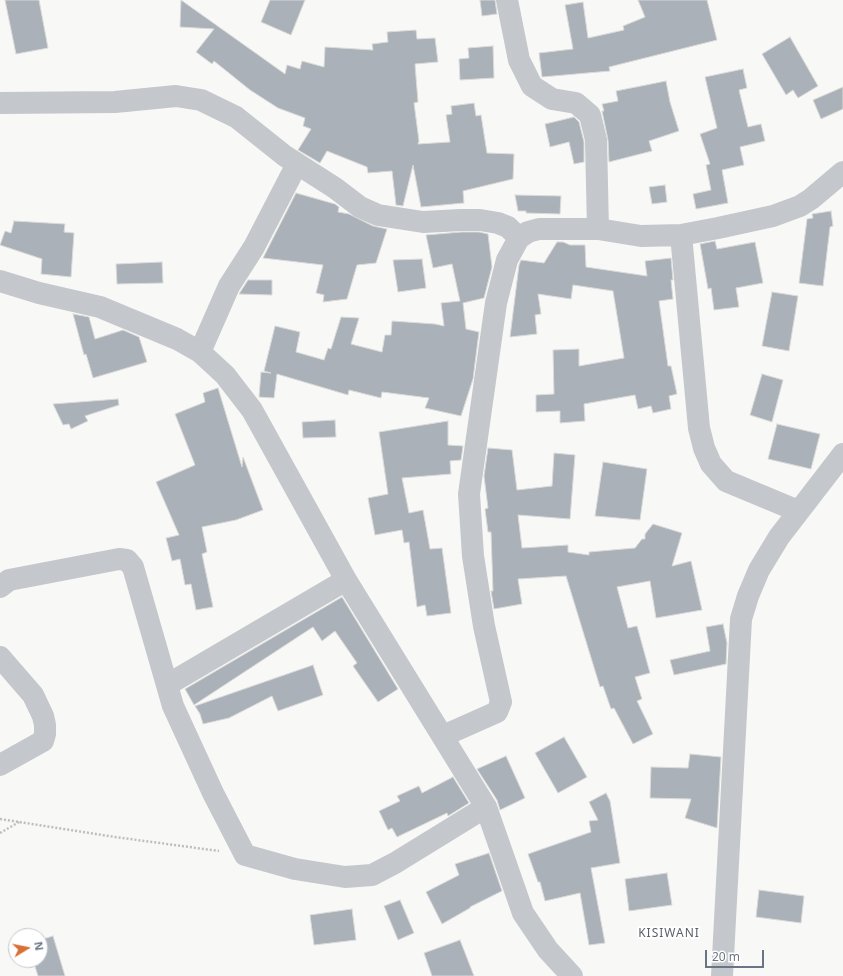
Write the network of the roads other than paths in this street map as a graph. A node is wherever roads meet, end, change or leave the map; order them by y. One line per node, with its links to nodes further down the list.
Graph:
1 (507, 0): 5 (street)
2 (0, 103): 3 (street)
3 (297, 164): 7 (street); 9 (street)
4 (843, 172): 6 (street)
5 (598, 229): 6 (street); 7 (street)
6 (681, 235): 11 (street)
7 (519, 238): 16 (street)
8 (0, 281): 9 (street)
9 (200, 352): 12 (street)
10 (843, 454): 11 (street)
11 (798, 511): 20 (street)
12 (346, 580): 15 (street); 16 (street)
13 (0, 587): 15 (street)
14 (0, 657): 17 (street)
15 (167, 685): 18 (street)
16 (443, 736): 18 (street)
17 (0, 765)
18 (486, 807): 19 (street)
19 (572, 976)
20 (722, 976)

